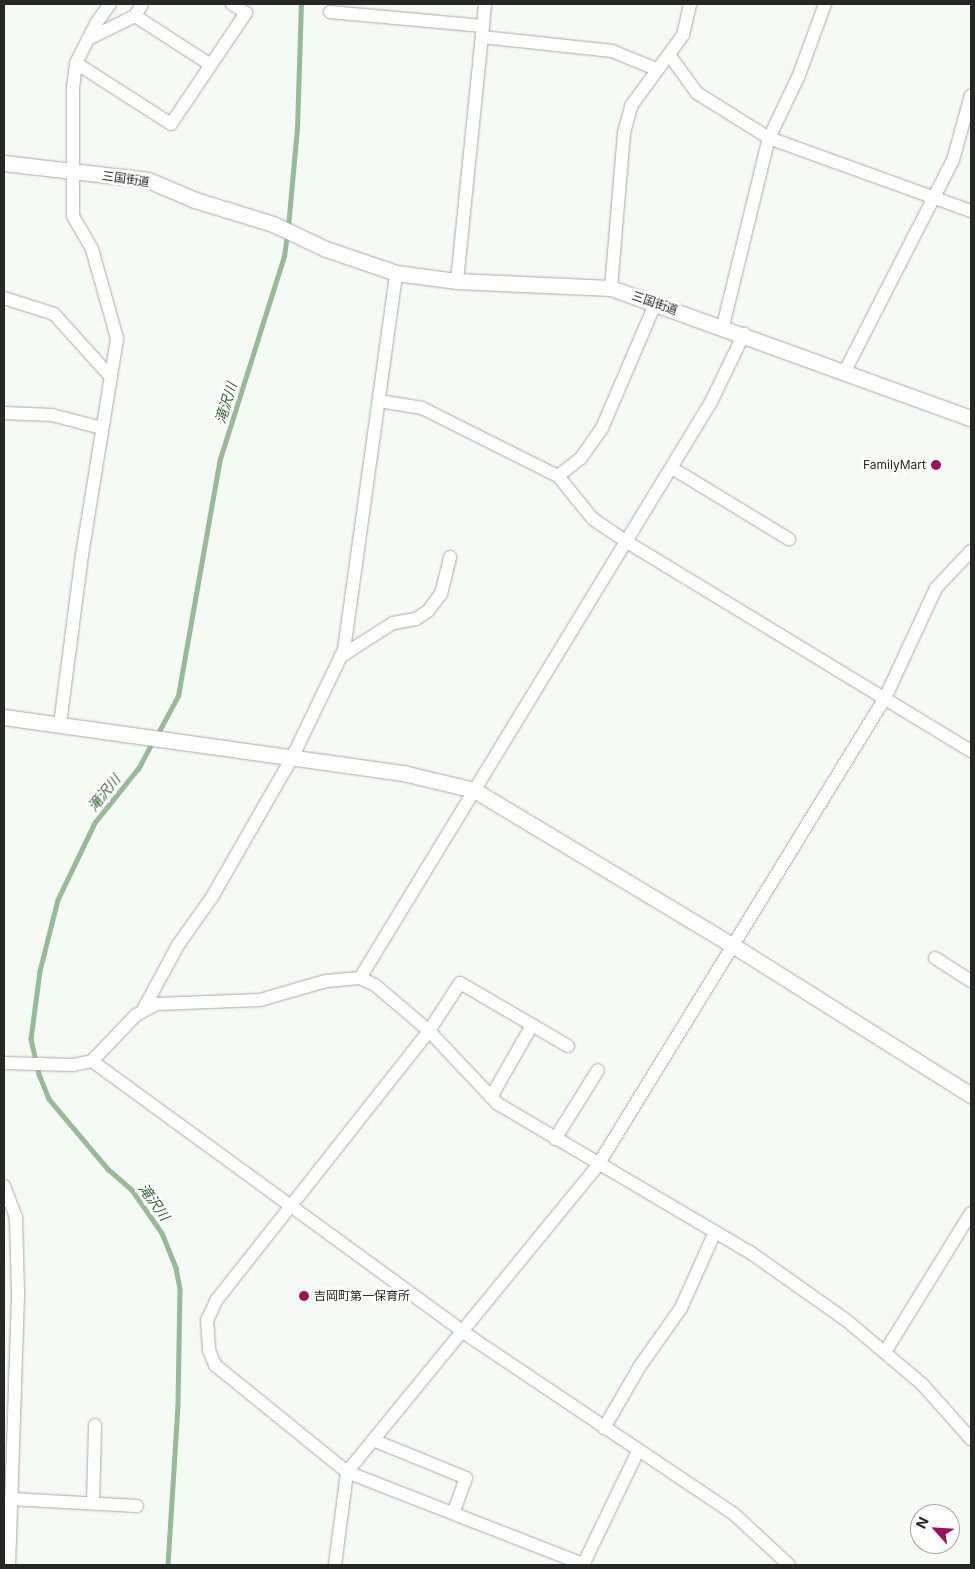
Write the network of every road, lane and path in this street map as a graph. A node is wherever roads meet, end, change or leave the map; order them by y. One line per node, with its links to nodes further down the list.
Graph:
1 (110, 4): 10 (street)
2 (142, 4): 8 (street)
3 (232, 4): 13 (street)
4 (485, 4): 9 (street)
5 (690, 4): 11 (street)
6 (825, 4): 16 (street)
7 (330, 12): 9 (street)
8 (135, 16): 10 (street); 13 (street)
9 (483, 32): 14 (street); 22 (street)
10 (88, 39): 12 (street)
11 (670, 56): 14 (street); 16 (street)
12 (76, 63): 13 (street); 18 (street)
13 (211, 66)
14 (656, 68): 23 (street)
15 (971, 95): 19 (street)
16 (769, 138): 19 (street); 26 (street)
17 (4, 163): 18 (street, 三国街道)
18 (73, 172): 21 (street, 三国街道); 29 (street)
19 (932, 198): 20 (street); 28 (street)
20 (971, 211)
21 (396, 273): 22 (street, 三国街道); 30 (street)
22 (457, 281): 23 (street, 三国街道)
23 (611, 288): 25 (street, 三国街道)
24 (4, 298): 29 (street)
25 (656, 302): 26 (street, 三国街道); 35 (street)
26 (723, 326): 27 (street, 三国街道)
27 (744, 334): 28 (street, 三国街道); 34 (street)
28 (845, 371): 32 (street, 三国街道)
29 (111, 377): 33 (street)
30 (379, 401): 35 (street); 40 (street)
31 (4, 413): 33 (street)
32 (971, 418)
33 (102, 428): 43 (street)
34 (672, 468): 36 (street); 37 (street)
35 (558, 476): 37 (street)
36 (789, 539)
37 (627, 542): 41 (street); 46 (street)
38 (971, 551): 41 (street)
39 (450, 557): 40 (street)
40 (340, 657): 45 (street)
41 (885, 698): 44 (street); 47 (street)
42 (4, 717): 43 (street)
43 (60, 724): 45 (street)
44 (971, 751)
45 (292, 758): 46 (street); 51 (street)
46 (474, 790): 47 (street); 49 (street)
47 (734, 946): 58 (street); 61 (street)
48 (935, 958): 50 (street)
49 (360, 978): 51 (street); 53 (street)
50 (971, 981)
51 (144, 1008): 55 (street)
52 (532, 1025): 53 (street); 54 (street); 59 (street)
53 (429, 1031): 59 (street); 63 (street)
54 (568, 1046)
55 (92, 1060): 56 (street); 63 (street)
56 (9, 1064)
57 (598, 1070): 60 (street)
58 (971, 1095)
59 (491, 1097): 60 (street)
60 (555, 1139): 61 (street)
61 (598, 1166): 65 (street); 66 (street)
62 (4, 1186): 74 (street)
63 (292, 1204): 66 (street); 73 (street)
64 (971, 1213): 67 (street)
65 (715, 1232): 67 (street); 69 (street)
66 (462, 1332): 69 (street); 71 (street)
67 (885, 1352): 70 (street)
68 (94, 1425): 75 (street)
69 (604, 1428): 72 (street)
70 (971, 1439)
71 (374, 1440): 73 (street); 77 (street)
72 (638, 1451): 80 (street); 81 (street)
73 (347, 1472): 77 (street); 79 (street)
74 (11, 1500): 75 (street); 78 (street)
75 (93, 1504): 76 (street)
76 (137, 1506)
77 (453, 1513): 80 (street)
78 (7, 1559)
79 (335, 1565)
80 (583, 1565)
81 (789, 1565)

